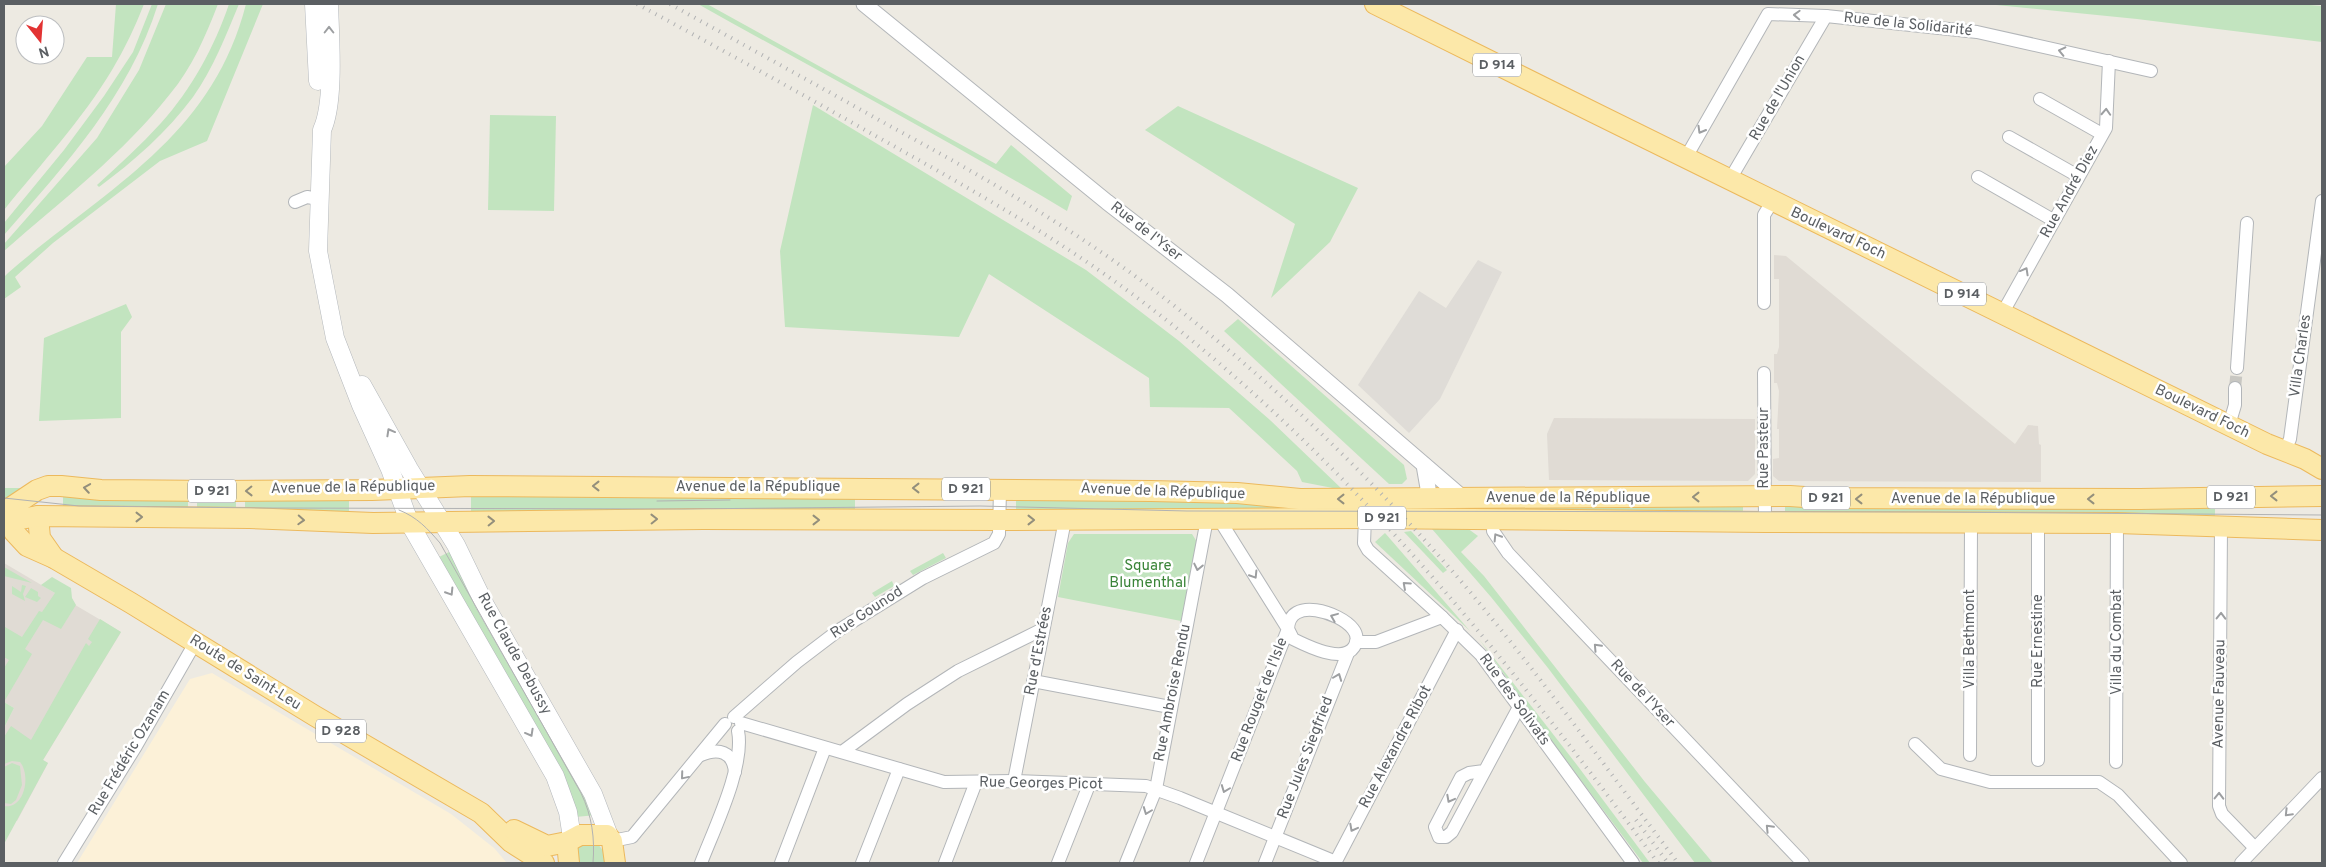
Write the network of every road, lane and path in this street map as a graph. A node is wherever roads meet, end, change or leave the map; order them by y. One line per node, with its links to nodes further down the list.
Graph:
1 (314, 4): 9 (main road)
2 (329, 4): 9 (main road, one-way to 2)
3 (864, 4): 31 (street, Rue de l'Yser)
4 (1374, 4): 12 (main road, Boulevard Foch / D 914)
5 (1826, 16): 6 (street, Rue de la Solidarité, one-way to 5); 12 (street, Rue de la Solidarité, one-way to 12); 15 (street, Rue de l'Union)
6 (2109, 61): 7 (street, Rue de la Solidarité); 10 (street, Rue André Diez, one-way to 6)
7 (2150, 71)
8 (2040, 99): 10 (street)
9 (322, 130): 16 (main road)
10 (2102, 134): 13 (street, Rue André Diez)
11 (2009, 137): 13 (street)
12 (1685, 158): 15 (main road, Boulevard Foch / D 914)
13 (2078, 176): 20 (street, Rue André Diez)
14 (1978, 177): 20 (street)
15 (1729, 180): 19 (main road, Boulevard Foch / D 914)
16 (318, 199): 18 (street); 24 (main road)
17 (2322, 201): 29 (street, Villa Charles)
18 (295, 202)
19 (1772, 202): 22 (street); 23 (main road, Boulevard Foch / D 914)
20 (2053, 220): 23 (street, Rue André Diez, one-way to 20)
21 (2248, 223): 25 (street)
22 (1764, 303)
23 (2002, 314): 28 (main road, Boulevard Foch / D 914)
24 (338, 347): 33 (main road, Rue Claude Debussy, one-way to 24); 34 (main road, Rue Claude Debussy)
25 (2237, 368)
26 (1764, 373): 36 (street, Rue Pasteur)
27 (2236, 388): 28 (street)
28 (2229, 426): 29 (main road, Boulevard Foch / D 914)
29 (2285, 451): 30 (main road, Boulevard Foch / D 914)
30 (2305, 459): 32 (main road, Boulevard Foch / D 914); 39 (main road)
31 (1424, 465): 37 (street); 38 (street, Rue de l'Yser)
32 (2322, 469)
33 (417, 481): 34 (main road, Avenue de la République / D 921); 35 (main road, Avenue de la République / D 921, one-way to 33); 48 (main road, Rue Claude Debussy)
34 (395, 482): 40 (main road, Avenue de la République / D 921, one-way to 40); 47 (main road, Rue Claude Debussy)
35 (1000, 489): 37 (main road, Avenue de la République / D 921, one-way to 35); 45 (street)
36 (1764, 497): 38 (main road, Avenue de la République / D 921, one-way to 38); 39 (main road, Avenue de la République / D 921, one-way to 36); 49 (street, Rue Pasteur)
37 (1425, 499): 38 (main road, Avenue de la République / D 921)
38 (1464, 499)
39 (2321, 499)
40 (7, 515): 41 (main road, Avenue de la République / D 921); 55 (main road, Route de Saint-Leu / D 928)
41 (38, 516): 47 (main road, Avenue de la République / D 921, one-way to 47); 55 (main road, Route de Saint-Leu / D 928)
42 (1365, 518): 43 (main road, Avenue de la République / D 921); 44 (main road, Avenue de la République / D 921); 56 (street, Rue des Solivats, one-way to 42)
43 (1213, 519): 46 (main road, Avenue de la République / D 921); 58 (street, Rue Rouget de l'Isle, one-way to 58); 64 (street, Rue Ambroise Rendu, one-way to 64)
44 (1494, 519): 49 (main road, Avenue de la République / D 921); 102 (street, Rue de l'Yser, one-way to 44)
45 (999, 520): 46 (main road, Avenue de la République / D 921, one-way to 46); 48 (main road, Avenue de la République / D 921, one-way to 45); 66 (street, Rue Gounod)
46 (1065, 520): 57 (street, Rue d'Estrées)
47 (410, 522): 48 (main road, Avenue de la République / D 921); 86 (main road, Rue Claude Debussy, one-way to 86)
48 (442, 522): 85 (main road, Rue Claude Debussy)
49 (1765, 522): 51 (main road, Avenue de la République / D 921)
50 (2038, 522): 51 (main road, Avenue de la République / D 921); 52 (main road, Avenue de la République / D 921); 72 (street, Rue Ernestine)
51 (1971, 523): 71 (street, Villa Bethmont)
52 (2118, 523): 53 (main road, Avenue de la République / D 921); 73 (street, Villa du Combat)
53 (2222, 526): 54 (main road, Avenue de la République / D 921); 87 (street, Avenue Fauveau, one-way to 53)
54 (2322, 530)
55 (54, 558): 60 (main road, Route de Saint-Leu / D 928)
56 (1442, 617): 59 (street, Rue des Solivats); 61 (street)
57 (1043, 629): 63 (street, Rue d'Estrées); 69 (street)
58 (1288, 630): 61 (street, one-way to 58); 62 (street); 82 (street, Rue Rouget de l'Isle, one-way to 82)
59 (1458, 630): 65 (street, Rue des Solivats); 88 (street, Rue Alexandre Ribot, one-way to 88)
60 (195, 642): 83 (main road, Route de Saint-Leu / D 928); 89 (street, Rue Frédéric Ozanam)
61 (1356, 642): 62 (street, Rue Jules Siegfried)
62 (1348, 653): 84 (street, Rue Jules Siegfried, one-way to 62)
63 (1033, 682): 64 (street); 78 (street, Rue d'Estrées)
64 (1170, 707): 81 (street, Rue Ambroise Rendu)
65 (1519, 707): 75 (street); 101 (street, Rue des Solivats)
66 (735, 724): 68 (street, Rue Georges Picot); 70 (street, Rue Gounod); 76 (street)
67 (1915, 744): 103 (street)
68 (826, 748): 69 (street, Rue Georges Picot); 94 (street)
69 (842, 752): 74 (street, Rue Georges Picot)
70 (701, 755): 76 (street); 85 (street, Rue Gounod, one-way to 85)
71 (1970, 755)
72 (2038, 760)
73 (2116, 762)
74 (899, 769): 79 (street, Rue Georges Picot); 95 (street)
75 (1484, 771): 75 (street, one-way to 75)
76 (735, 772): 93 (street)
77 (2322, 778): 87 (street, one-way to 87)
78 (1014, 781): 79 (street, Rue Georges Picot); 80 (street, Rue Georges Picot)
79 (976, 782): 96 (street)
80 (1089, 785): 81 (street, Rue Georges Picot); 97 (street)
81 (1156, 789): 82 (street, Rue Georges Picot); 98 (street, Rue Ambroise Rendu, one-way to 98)
82 (1216, 813): 84 (street, Rue Georges Picot); 99 (street, Rue Rouget de l'Isle)
83 (487, 818): 86 (main road, Route de Saint-Leu / D 928); 90 (main road, Route de Saint-Leu / D 928)
84 (1275, 837): 88 (street, Rue Georges Picot); 100 (street, Rue Jules Siegfried)
85 (610, 838): 86 (main road, D 928); 92 (main road)
86 (569, 840): 91 (main road)
87 (2255, 848): 104 (street)
88 (1335, 862)
89 (64, 863)
90 (544, 863)
91 (569, 863)
92 (615, 863)
93 (701, 863)
94 (781, 863)
95 (862, 863)
96 (945, 863)
97 (1058, 863)
98 (1126, 863)
99 (1196, 863)
100 (1265, 863)
101 (1633, 863)
102 (1803, 863)
103 (2181, 863)
104 (2241, 863)

